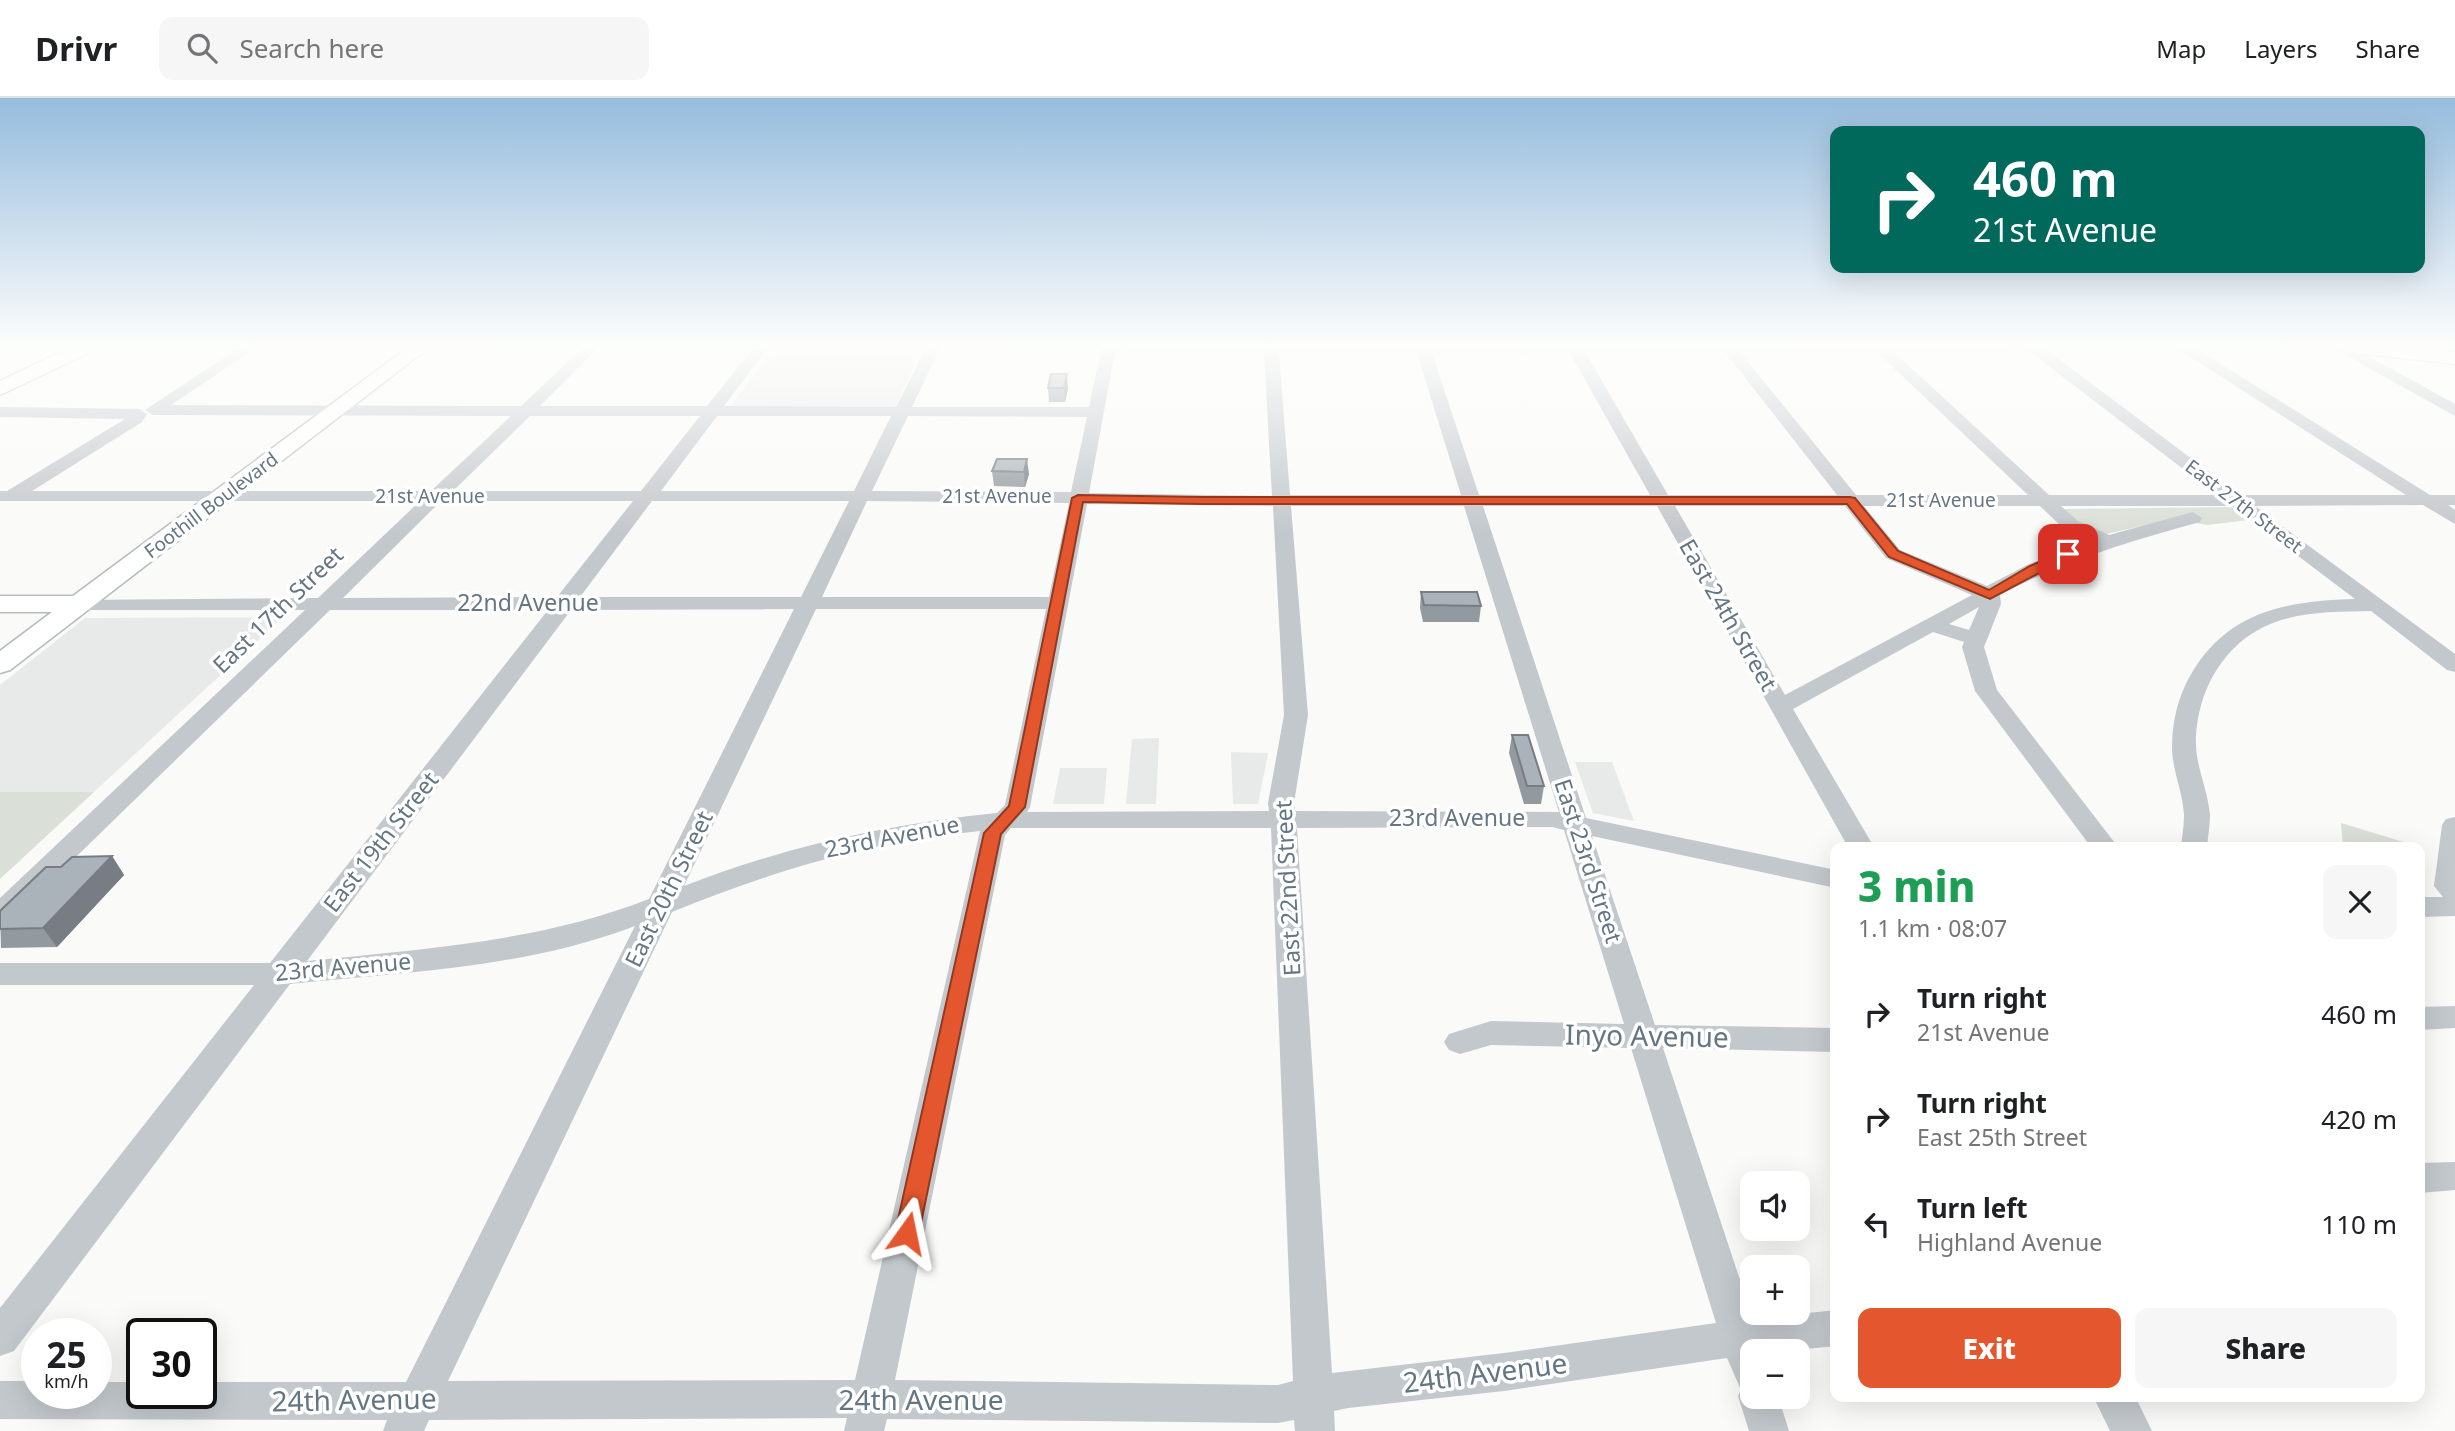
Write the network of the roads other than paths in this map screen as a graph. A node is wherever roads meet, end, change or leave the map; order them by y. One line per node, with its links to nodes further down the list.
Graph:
1 (152, 408): 15 (street)
2 (340, 408): 16 (main road, Foothill Boulevard)
3 (526, 408): 17 (street, East 17th Street)
4 (715, 408): 18 (street, East 19th Street)
5 (902, 408): 20 (street, East 20th Street)
6 (1096, 408): 19 (street)
7 (1275, 408): 34 (street, East 22nd Street)
8 (1443, 408): 27 (street, East 23rd Street)
9 (1610, 408): 28 (street, East 24th Street)
10 (1777, 408): 29 (street)
11 (1946, 408): 30 (street)
12 (2114, 408): 31 (street, East 27th Street)
13 (2281, 408): 32 (street)
14 (0, 412): 15 (street)
15 (146, 412): 16 (street); 25 (street)
16 (335, 412): 17 (street); 21 (main road, Foothill Boulevard)
17 (522, 412): 18 (street); 22 (street, East 17th Street)
18 (712, 412): 20 (street); 23 (street, East 19th Street)
19 (1095, 412): 20 (street); 26 (street)
20 (900, 413): 24 (street, East 20th Street)
21 (224, 496): 22 (street, 21st Avenue); 25 (street, 21st Avenue); 43 (main road, Foothill Boulevard)
22 (436, 496): 23 (street, 21st Avenue); 39 (street, East 17th Street)
23 (647, 496): 24 (street, 21st Avenue); 40 (street, East 19th Street)
24 (859, 496): 26 (street, 21st Avenue); 44 (street, East 20th Street)
25 (4, 498)
26 (1078, 498): 34 (street, 21st Avenue); 41 (street)
27 (1472, 500): 28 (street, 21st Avenue); 34 (street, 21st Avenue); 53 (street, East 23rd Street)
28 (1663, 500): 29 (street, 21st Avenue); 50 (street, East 24th Street)
29 (1850, 500): 30 (street, 21st Avenue); 38 (street)
30 (2043, 500): 31 (street, 21st Avenue); 37 (street)
31 (2235, 500): 32 (street, 21st Avenue); 45 (street, East 27th Street)
32 (2425, 500): 33 (street, 21st Avenue); 36 (street)
33 (2455, 500)
34 (1281, 501): 51 (street, East 22nd Street)
35 (2193, 518): 37 (street)
36 (2455, 518)
37 (2107, 541): 38 (street)
38 (1990, 595): 46 (street); 47 (street)
39 (323, 603): 40 (street, 22nd Avenue); 43 (street, 22nd Avenue); 63 (street, East 17th Street)
40 (564, 603): 44 (street, 22nd Avenue); 65 (street, East 19th Street)
41 (1057, 603): 44 (street, 22nd Avenue); 52 (street)
42 (0, 604): 43 (main road, 22nd Avenue)
43 (80, 604): 48 (main road, Foothill Boulevard)
44 (806, 604): 60 (street, East 20th Street)
45 (2376, 605): 49 (street, East 27th Street); 57 (street)
46 (1928, 624): 47 (street); 50 (street)
47 (1976, 639): 56 (street)
48 (0, 664)
49 (2455, 665)
50 (1781, 706): 55 (street, East 24th Street)
51 (1283, 818): 52 (street, 23rd Avenue); 53 (street, 23rd Avenue); 79 (street, East 22nd Street)
52 (1005, 820): 60 (street, 23rd Avenue); 81 (street)
53 (1576, 823): 58 (street, 23rd Avenue); 68 (street, East 23rd Street)
54 (2455, 825): 59 (street)
55 (1858, 842)
56 (2101, 842)
57 (2194, 842)
58 (1830, 878)
59 (2455, 893)
60 (660, 906): 65 (street, 23rd Avenue); 80 (street, East 20th Street)
61 (2455, 906): 62 (street)
62 (2425, 907)
63 (0, 914)
64 (0, 974): 65 (street, 23rd Avenue)
65 (280, 974): 74 (street, East 19th Street)
66 (2455, 1017): 67 (street)
67 (2425, 1019)
68 (1644, 1036): 69 (street, Inyo Avenue); 70 (street, Inyo Avenue); 75 (street, East 23rd Street)
69 (1830, 1040)
70 (1460, 1042)
71 (2455, 1176): 72 (street)
72 (2425, 1178)
73 (1830, 1329): 75 (street, 24th Avenue)
74 (0, 1338)
75 (1740, 1338): 79 (street, 24th Avenue)
76 (0, 1400): 80 (street, 24th Avenue)
77 (2116, 1402): 83 (street)
78 (1762, 1409): 82 (street)
79 (1314, 1414): 81 (street, 24th Avenue)
80 (411, 1415): 81 (street, 24th Avenue)
81 (867, 1415)
82 (1769, 1431)
83 (2132, 1431)

